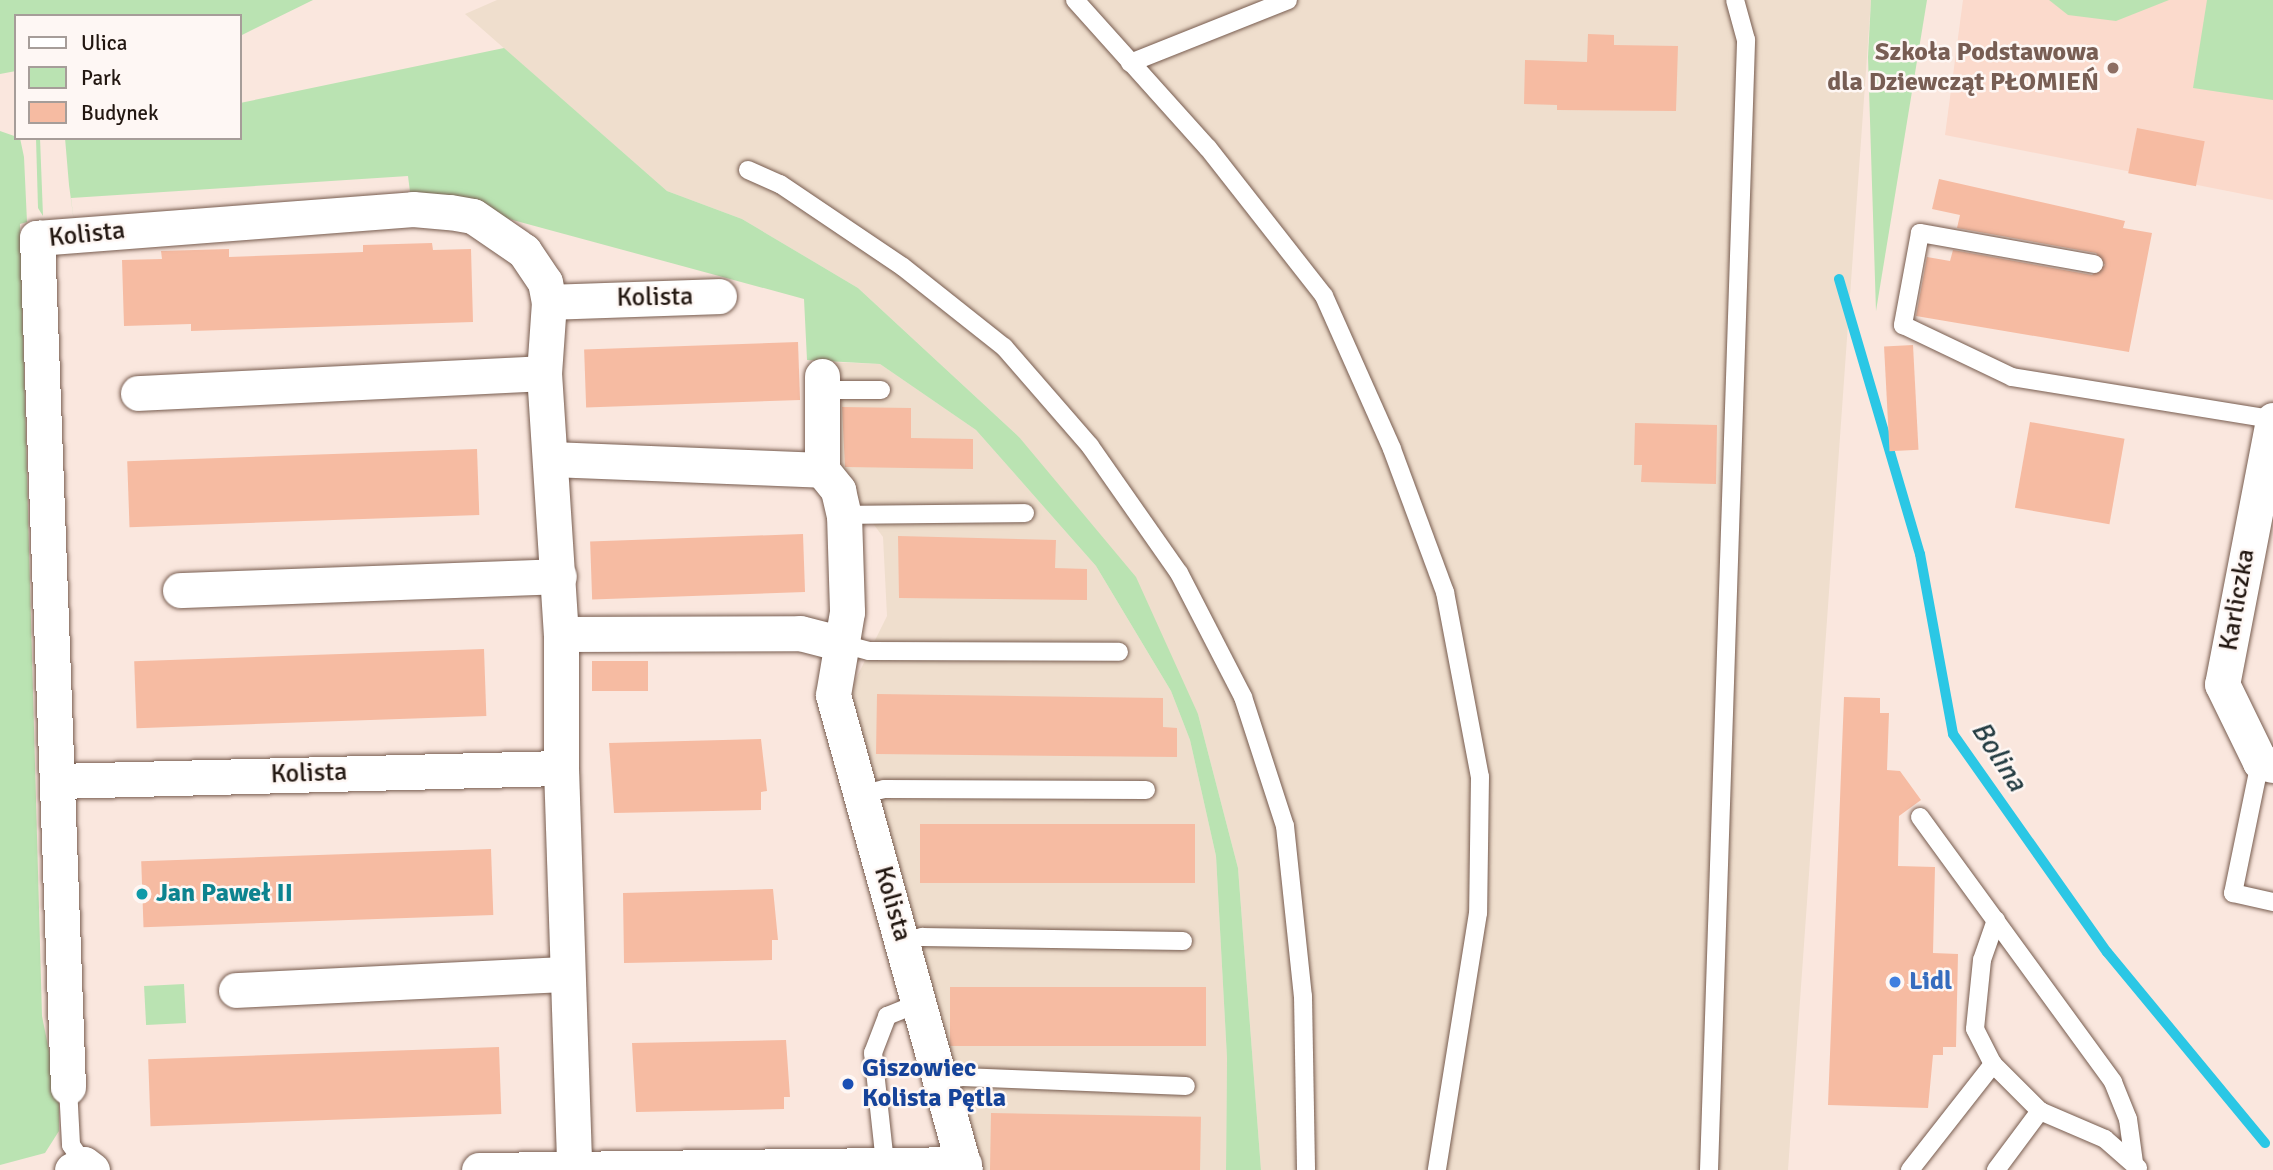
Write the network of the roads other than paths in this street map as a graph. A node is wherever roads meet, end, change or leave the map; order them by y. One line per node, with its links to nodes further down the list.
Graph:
1 (1075, 0): 4 (lane)
2 (1288, 0): 4 (lane)
3 (1735, 0): 50 (lane)
4 (1130, 64): 49 (lane)
5 (748, 170): 48 (lane)
6 (2095, 264): 13 (lane)
7 (719, 296): 8 (street, Kolista)
8 (549, 303): 9 (street, Kolista); 25 (street, Kolista)
9 (544, 373): 12 (street); 14 (street, Kolista)
10 (823, 383): 11 (lane); 15 (street)
11 (881, 390)
12 (138, 393)
13 (2272, 420): 23 (street, Karliczka)
14 (551, 459): 15 (street); 18 (street, Kolista)
15 (822, 470): 17 (street, Kolista)
16 (1025, 513): 17 (lane)
17 (844, 515): 21 (street, Kolista)
18 (559, 576): 19 (street); 20 (street, Kolista)
19 (180, 590)
20 (561, 634): 21 (street); 24 (street, Kolista)
21 (839, 643): 22 (lane); 27 (street, Kolista)
22 (1119, 652)
23 (2266, 764): 29 (lane)
24 (561, 768): 25 (street, Kolista); 33 (street, Kolista)
25 (57, 781): 39 (street, Kolista)
26 (1146, 790): 27 (lane)
27 (860, 795): 32 (street, Kolista)
28 (1920, 817): 30 (lane)
29 (2273, 902)
30 (1996, 920): 36 (lane); 42 (lane)
31 (1183, 941): 32 (lane)
32 (903, 942): 35 (street, Kolista)
33 (567, 974): 34 (street); 45 (street, Kolista)
34 (236, 990)
35 (920, 1003): 37 (street, Kolista); 41 (lane)
36 (1993, 1064): 40 (lane); 51 (lane)
37 (944, 1080): 38 (lane); 43 (street, Kolista)
38 (1186, 1086)
39 (68, 1087): 44 (lane, Kolista)
40 (2040, 1111): 42 (lane); 52 (lane)
41 (885, 1163): 43 (street, Kolista); 46 (street, Kolista)
42 (2137, 1166)
43 (964, 1167)
44 (82, 1168)
45 (574, 1168): 46 (street, Kolista); 47 (street, Kolista)
46 (625, 1169)
47 (479, 1170)
48 (1306, 1170)
49 (1437, 1170)
50 (1710, 1170)
51 (1910, 1170)
52 (1996, 1170)

